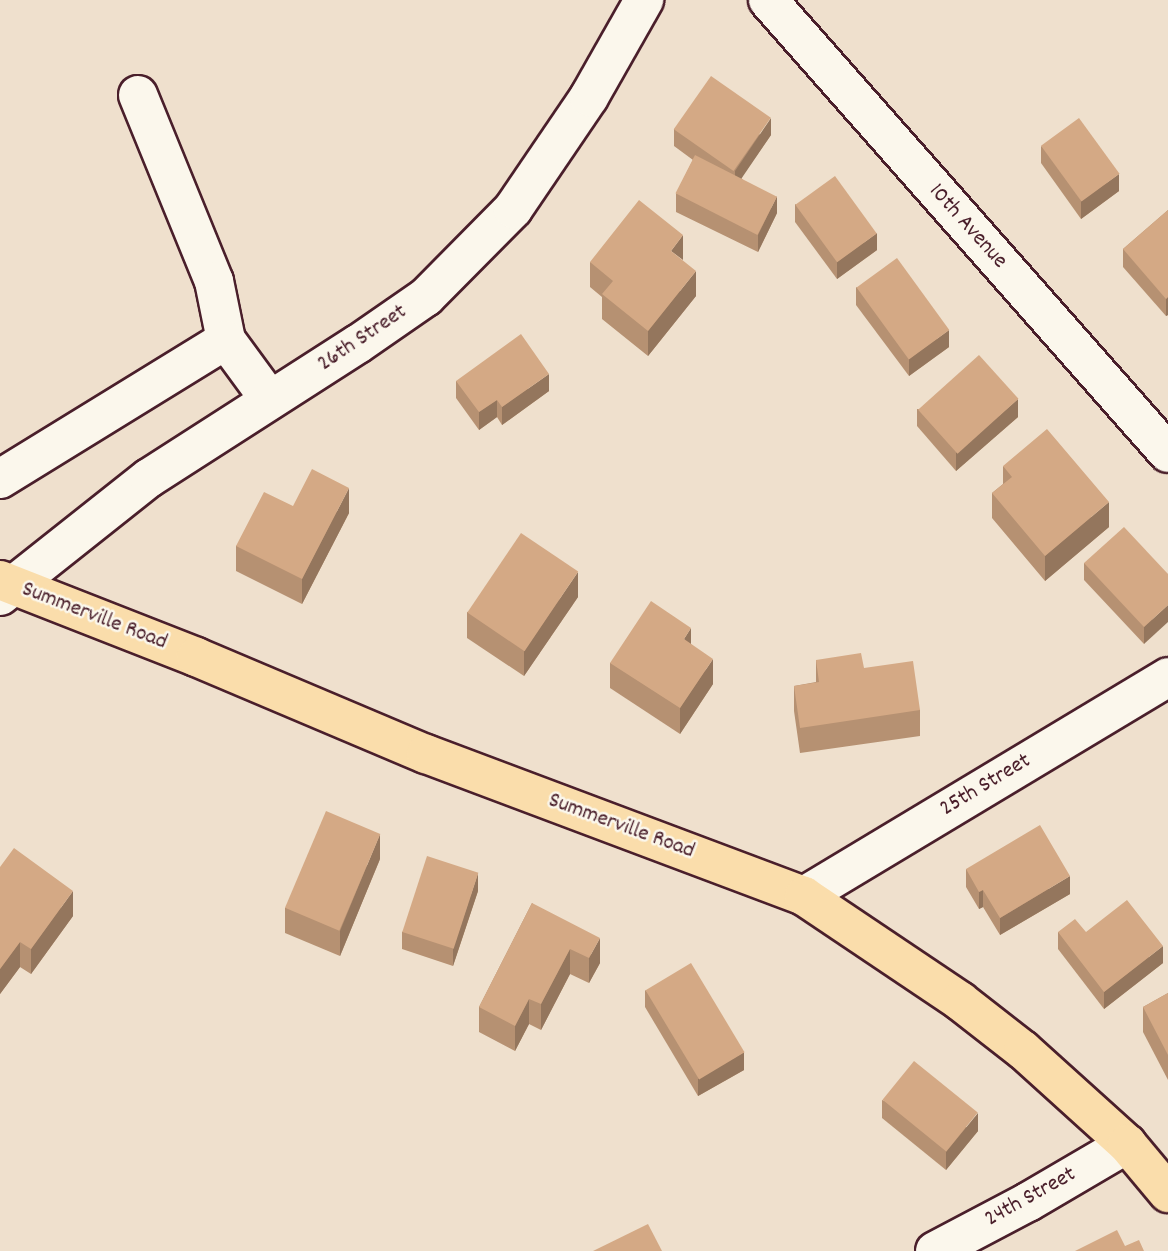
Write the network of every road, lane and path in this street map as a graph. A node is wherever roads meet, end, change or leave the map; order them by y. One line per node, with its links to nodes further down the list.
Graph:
1 (644, 0): 5 (street, 26th Street)
2 (768, 0): 6 (street, 10th Avenue)
3 (138, 95): 4 (street)
4 (226, 340): 5 (street); 7 (street)
5 (270, 400): 8 (street, 26th Street)
6 (1168, 453)
7 (0, 479)
8 (5, 587): 10 (main road, Summerville Road)
9 (1168, 677): 10 (street, 25th Street)
10 (804, 896): 11 (main road, Summerville Road)
11 (1127, 1144): 12 (main road, Summerville Road); 13 (street, 24th Street)
12 (1168, 1193)
13 (935, 1251)

